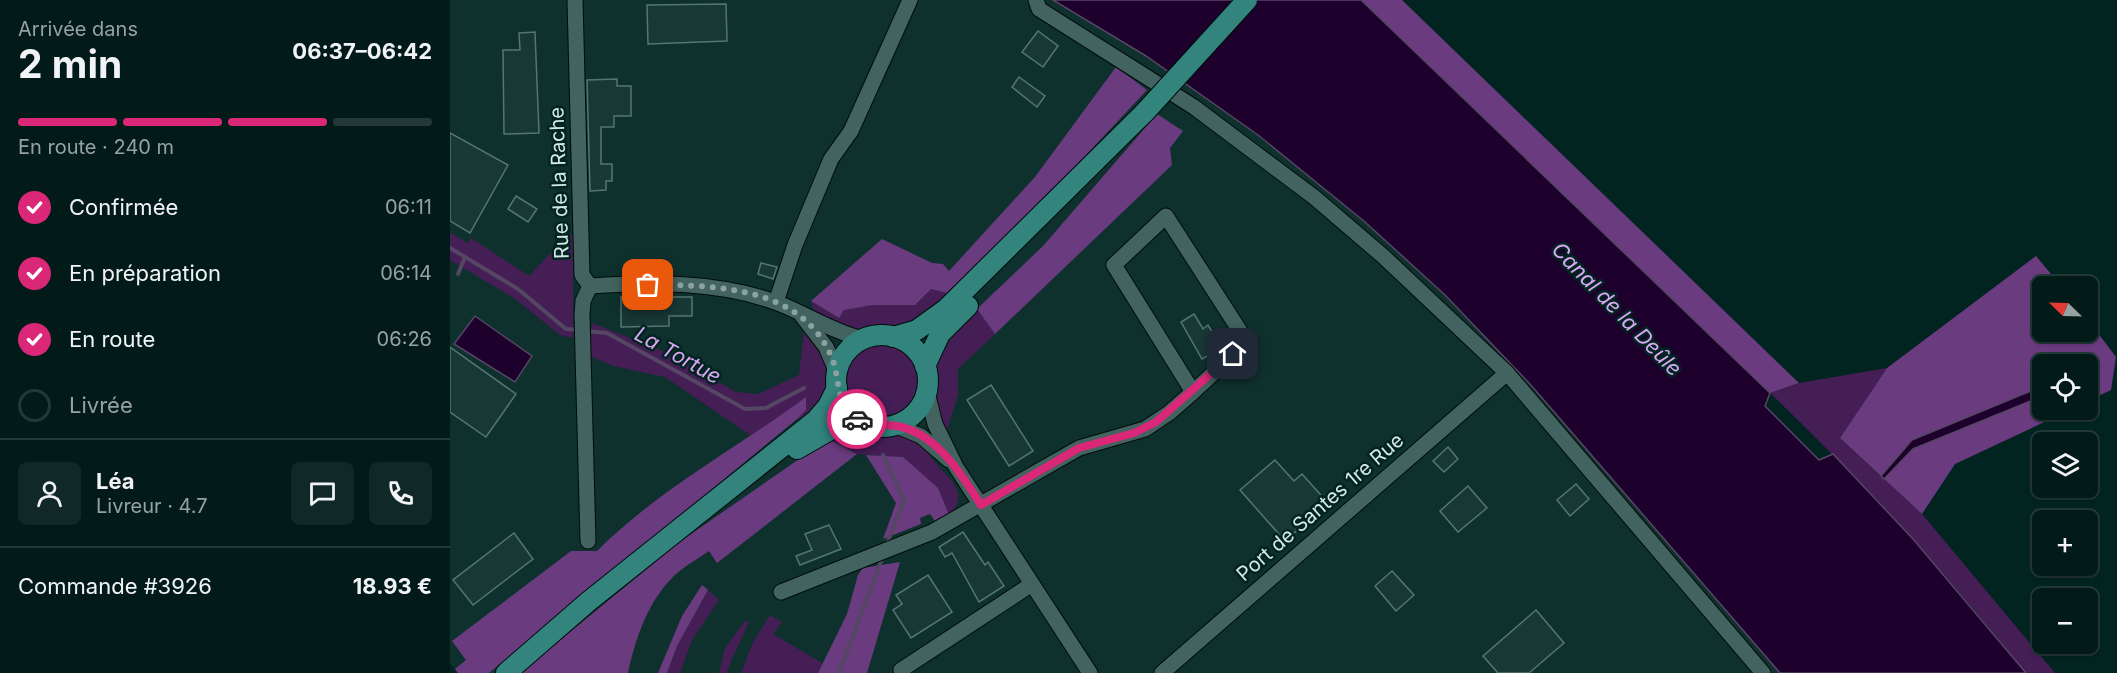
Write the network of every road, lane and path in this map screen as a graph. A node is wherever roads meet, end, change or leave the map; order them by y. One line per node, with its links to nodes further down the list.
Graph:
1 (575, 0): 6 (street, Rue de la Rache)
2 (910, 0): 7 (street)
3 (1036, 0): 11 (street)
4 (1247, 0): 5 (main road, bridge)
5 (1145, 112): 8 (main road); 10 (main road)
6 (590, 286): 7 (street); 20 (street)
7 (783, 305): 9 (street); 12 (street)
8 (893, 337): 9 (main road); 10 (main road)
9 (864, 339): 12 (main road)
10 (926, 366): 13 (main road)
11 (1507, 373): 24 (street); 27 (street, Port de Santes 1re Rue)
12 (837, 380): 15 (main road); 19 (main road)
13 (927, 392): 16 (main road); 17 (street)
14 (1193, 392): 14 (street); 18 (street)
15 (862, 422): 16 (main road); 19 (main road)
16 (894, 426): 17 (street)
17 (956, 467): 18 (street)
18 (981, 505): 21 (street); 22 (street)
19 (705, 510): 25 (main road)
20 (588, 541)
21 (1032, 584): 23 (street); 26 (street)
22 (781, 592)
23 (901, 670)
24 (1761, 672)
25 (506, 673)
26 (1090, 673)
27 (1162, 673)

